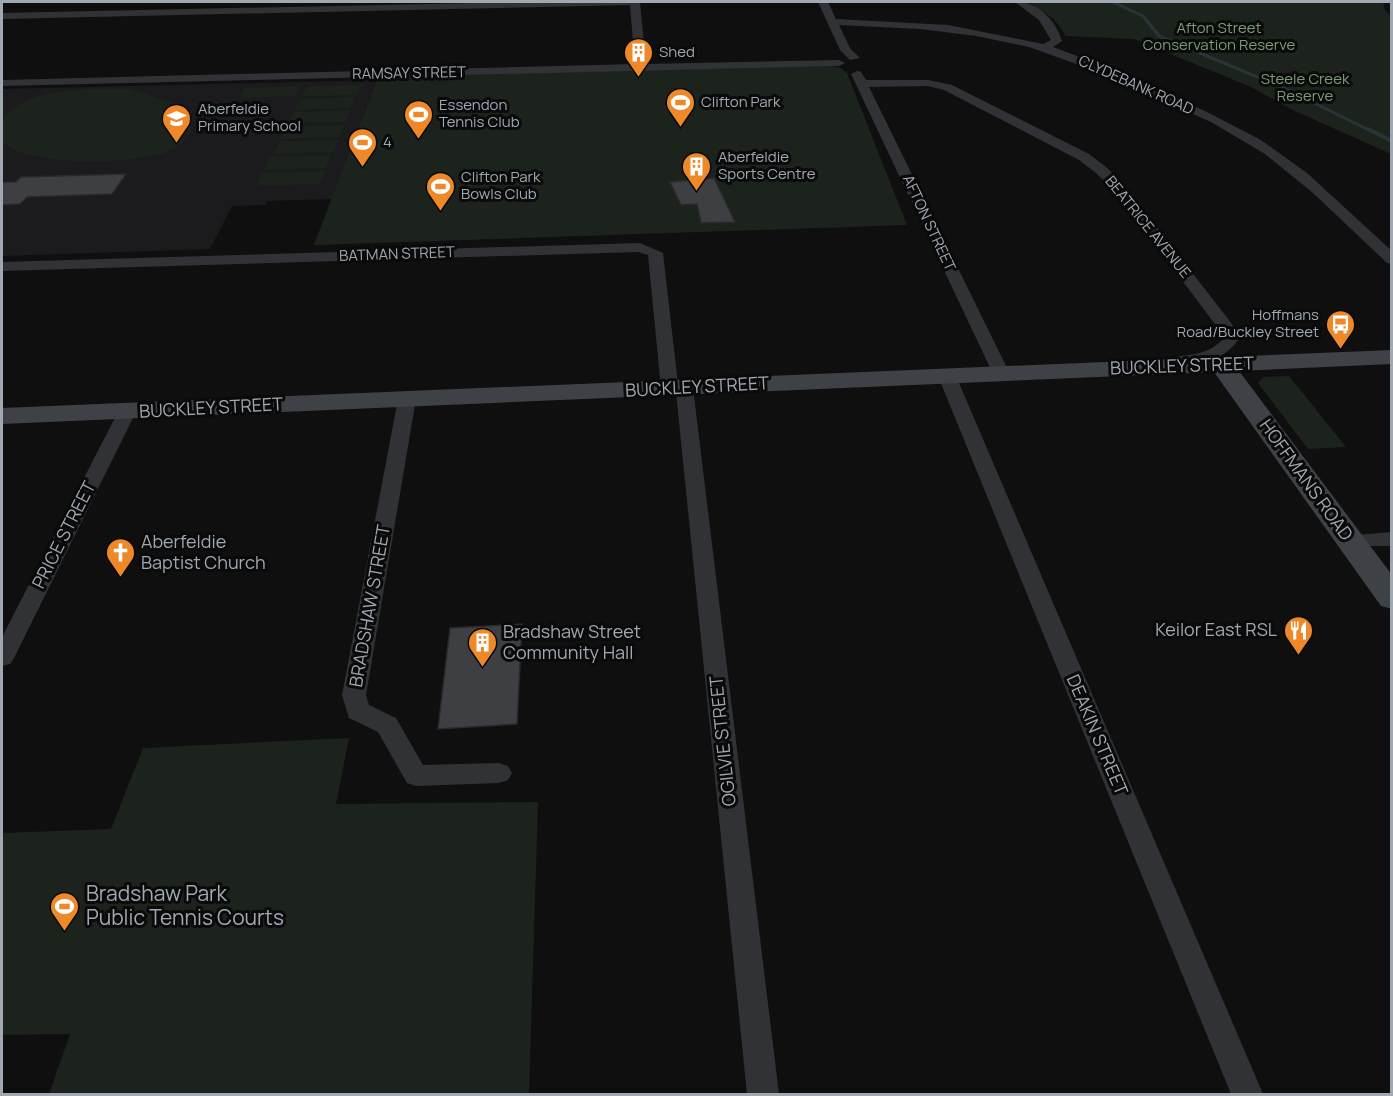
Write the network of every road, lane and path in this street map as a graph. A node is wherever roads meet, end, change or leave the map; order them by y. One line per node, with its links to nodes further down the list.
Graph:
1 (635, 2): 4 (street); 8 (street)
2 (823, 2): 5 (street, AFTON STREET)
3 (1020, 2): 6 (street)
4 (2, 16)
5 (833, 22): 6 (street, CLYDEBANK ROAD); 7 (street, AFTON STREET)
6 (1044, 48): 10 (street, CLYDEBANK ROAD)
7 (849, 64): 8 (street, RAMSAY STREET); 14 (street, BEATRICE AVENUE); 15 (street, AFTON STREET)
8 (641, 66): 9 (street, RAMSAY STREET)
9 (2, 83)
10 (1392, 260)
11 (2, 267): 17 (street, BATMAN STREET)
12 (1392, 357): 13 (main road, BUCKLEY STREET)
13 (1221, 364): 14 (main road, BUCKLEY STREET); 22 (main road, HOFFMANS ROAD)
14 (1152, 367): 15 (main road, BUCKLEY STREET)
15 (1001, 374): 16 (main road, BUCKLEY STREET)
16 (947, 376): 17 (main road, BUCKLEY STREET); 27 (street, DEAKIN STREET)
17 (677, 388): 18 (main road, BUCKLEY STREET); 26 (street, OGILVIE STREET)
18 (407, 399): 19 (main road, BUCKLEY STREET); 25 (street, BRADSHAW STREET)
19 (127, 412): 20 (main road, BUCKLEY STREET); 24 (street, PRICE STREET)
20 (2, 416)
21 (1392, 539): 22 (street)
22 (1351, 541): 23 (main road, HOFFMANS ROAD)
23 (1392, 598)
24 (2, 658)
25 (499, 774)
26 (763, 1095)
27 (1247, 1095)

